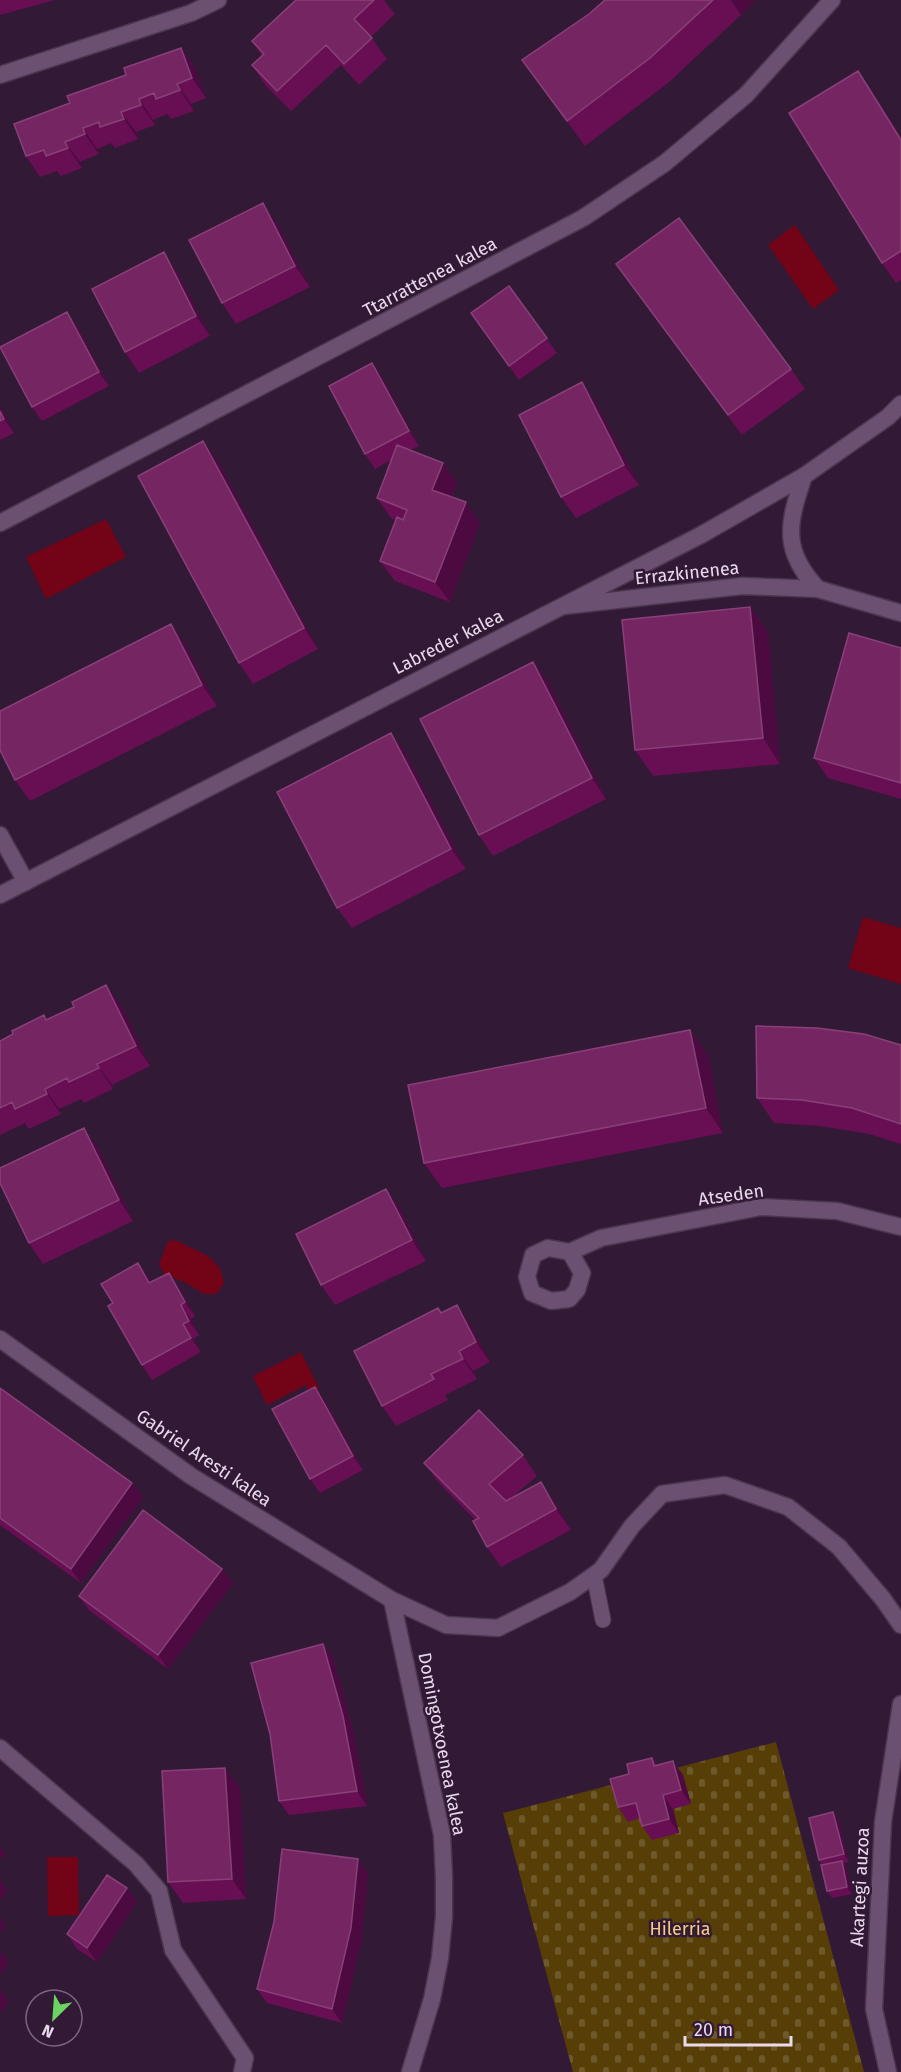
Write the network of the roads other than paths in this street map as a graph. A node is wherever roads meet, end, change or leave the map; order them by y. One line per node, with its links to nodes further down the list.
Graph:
1 (218, 0): 3 (street)
2 (832, 0): 6 (street, Ttarrattenea kalea)
3 (0, 75)
4 (901, 404): 5 (street, Labreder kalea)
5 (804, 476): 7 (street); 8 (street, Labreder kalea)
6 (0, 523)
7 (818, 589): 8 (street, Errazkinenea); 9 (street, Errazkinenea)
8 (560, 606): 11 (street, Labreder kalea)
9 (901, 613)
10 (0, 835): 11 (street)
11 (26, 882): 12 (street, Labreder kalea)
12 (0, 895)
13 (901, 1227): 14 (street, Atseden)
14 (570, 1252)
15 (0, 1339): 17 (street, Gabriel Aresti kalea)
16 (594, 1575): 17 (street, Gabriel Aresti kalea); 18 (lane); 19 (street, Gabriel Aresti kalea)
17 (392, 1600): 23 (street, Domingotxoenea kalea)
18 (603, 1620)
19 (901, 1625)
20 (901, 1704): 24 (street, Akartegi auzoa)
21 (0, 1748): 22 (street)
22 (242, 2072)
23 (410, 2072)
24 (888, 2072)

